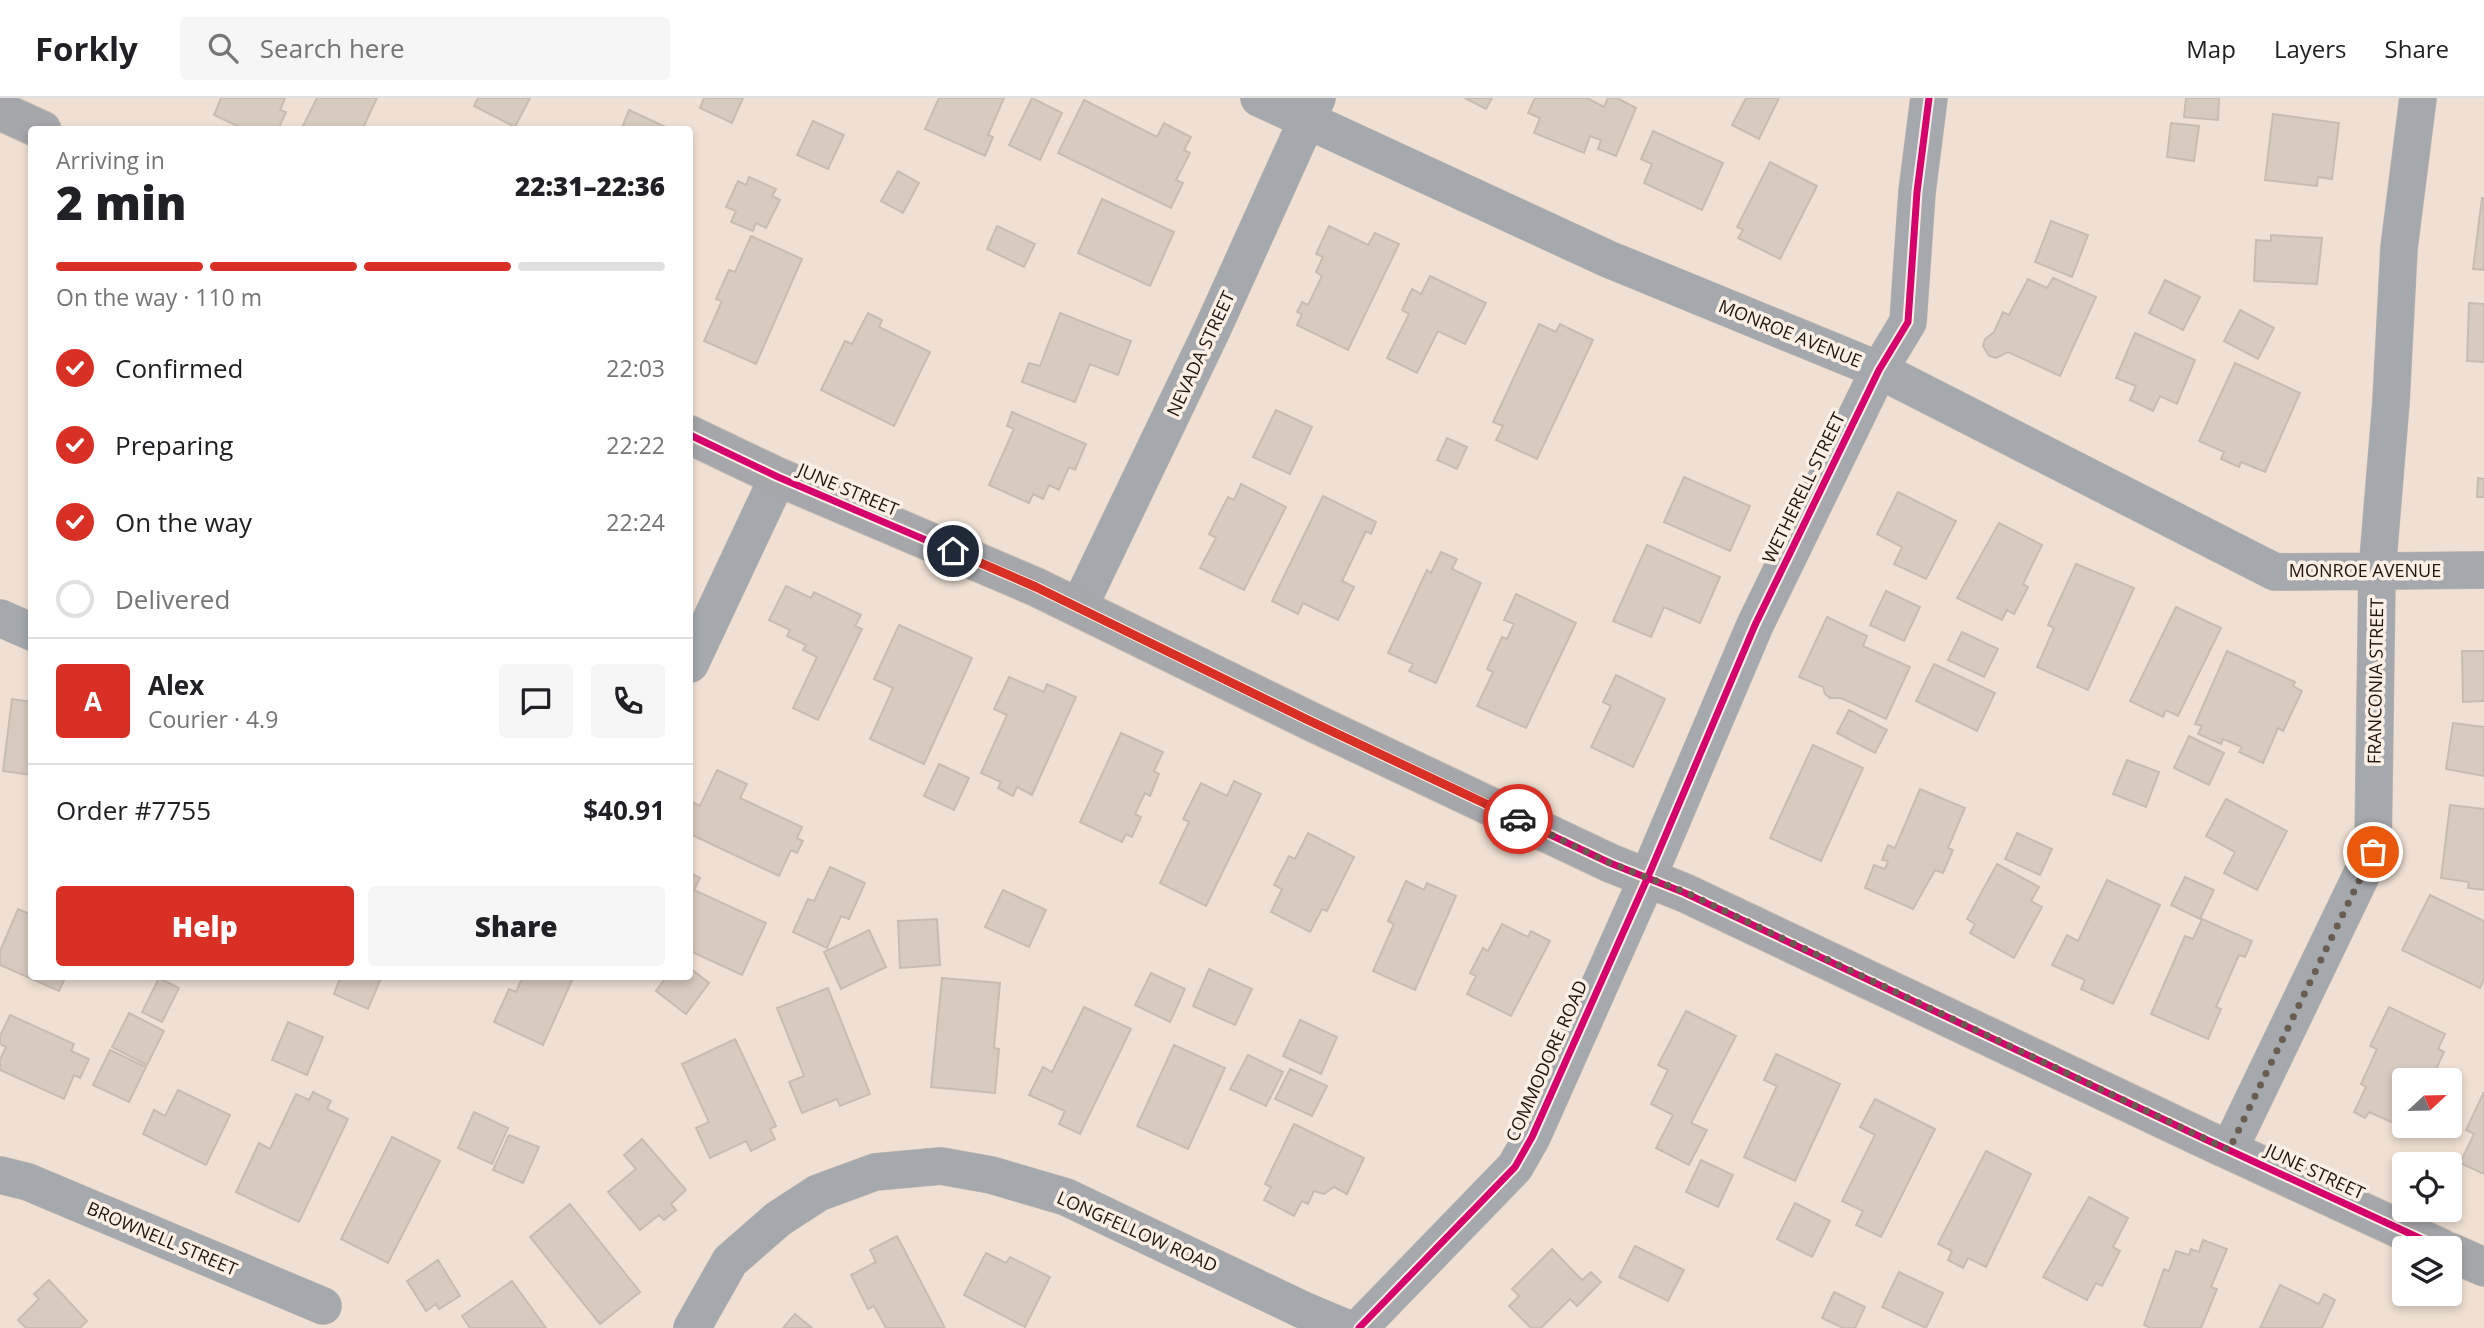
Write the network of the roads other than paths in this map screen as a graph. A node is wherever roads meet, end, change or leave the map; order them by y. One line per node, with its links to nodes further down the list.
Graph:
1 (1259, 98): 4 (street, MONROE AVENUE)
2 (1929, 98): 7 (street, WETHERELL STREET)
3 (2417, 98): 11 (street, FRANCONIA STREET)
4 (1312, 109): 7 (street, MONROE AVENUE); 12 (street, NEVADA STREET)
5 (0, 111): 6 (street)
6 (33, 126)
7 (1880, 370): 11 (street, MONROE AVENUE); 16 (street, WETHERELL STREET)
8 (693, 436): 9 (street, JUNE STREET)
9 (778, 477): 12 (street, JUNE STREET); 15 (street)
10 (2484, 570): 11 (street, MONROE AVENUE)
11 (2377, 572): 17 (street, FRANCONIA STREET)
12 (1079, 607): 16 (street, JUNE STREET)
13 (0, 618): 14 (street)
14 (28, 630)
15 (693, 658)
16 (1647, 879): 17 (street, JUNE STREET); 25 (street, COMMODORE ROAD)
17 (2229, 1150): 19 (street, JUNE STREET)
18 (0, 1175): 22 (street, BROWNELL STREET)
19 (2415, 1236)
20 (2462, 1257): 21 (street)
21 (2484, 1267)
22 (323, 1306)
23 (692, 1328): 24 (street, LONGFELLOW ROAD)
24 (1346, 1328)
25 (1359, 1328)

